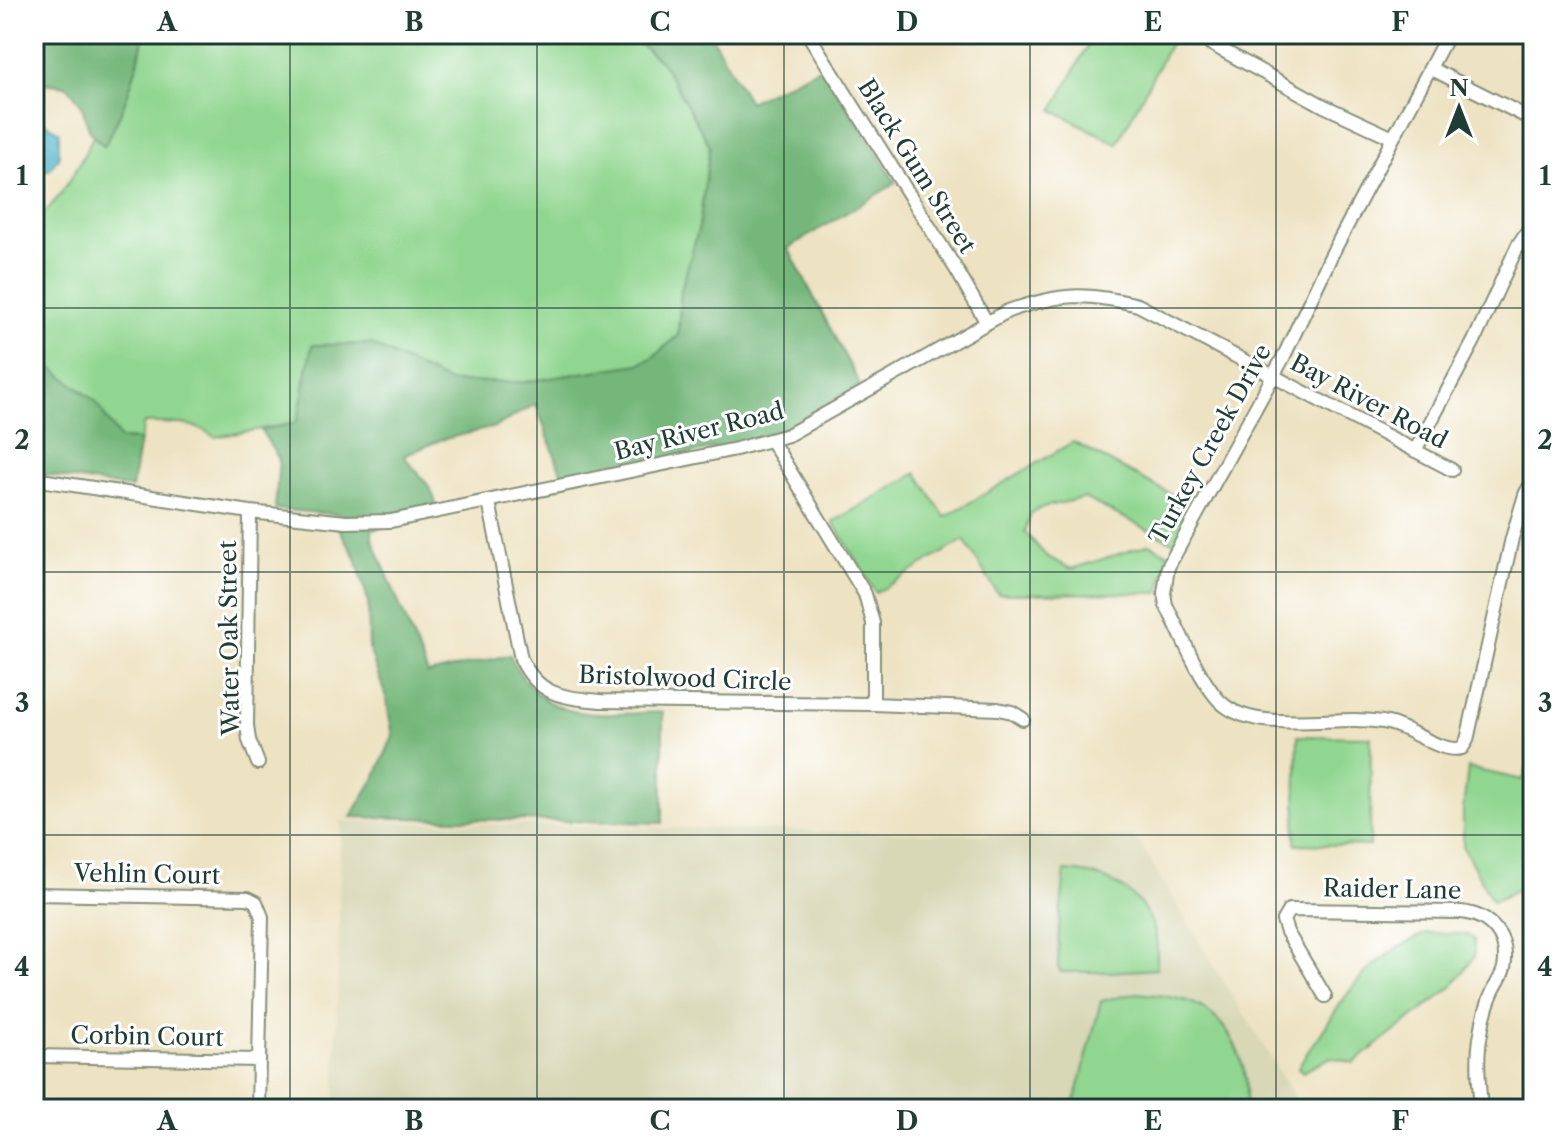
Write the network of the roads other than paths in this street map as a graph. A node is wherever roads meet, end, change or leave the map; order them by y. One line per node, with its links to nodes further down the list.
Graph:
1 (808, 34): 8 (street, Black Gum Street)
2 (1193, 34): 6 (street)
3 (1448, 34): 4 (street, Turkey Creek Drive)
4 (1430, 68): 5 (street); 6 (street, Turkey Creek Drive)
5 (1533, 120)
6 (1393, 138): 9 (street, Turkey Creek Drive)
7 (1533, 223): 11 (street)
8 (987, 323): 9 (street, Bay River Road); 10 (street, Bay River Road)
9 (1273, 375): 11 (street, Bay River Road); 13 (street, Turkey Creek Drive)
10 (771, 440): 15 (street, Bay River Road); 17 (street)
11 (1415, 451): 12 (street, Bay River Road)
12 (1452, 470)
13 (1533, 478)
14 (34, 479): 16 (street, Bay River Road)
15 (489, 502): 16 (street, Bay River Road); 17 (street, Bristolwood Circle)
16 (250, 512): 19 (street, Water Oak Street)
17 (873, 704): 18 (street, Bristolwood Circle)
18 (1023, 719)
19 (258, 763)
20 (34, 894): 23 (street, Vehlin Court)
21 (1325, 996): 25 (street, Raider Lane)
22 (34, 1056): 23 (street, Corbin Court)
23 (259, 1060): 26 (street)
24 (1381, 1107): 25 (street)
25 (1480, 1108)
26 (258, 1109)

